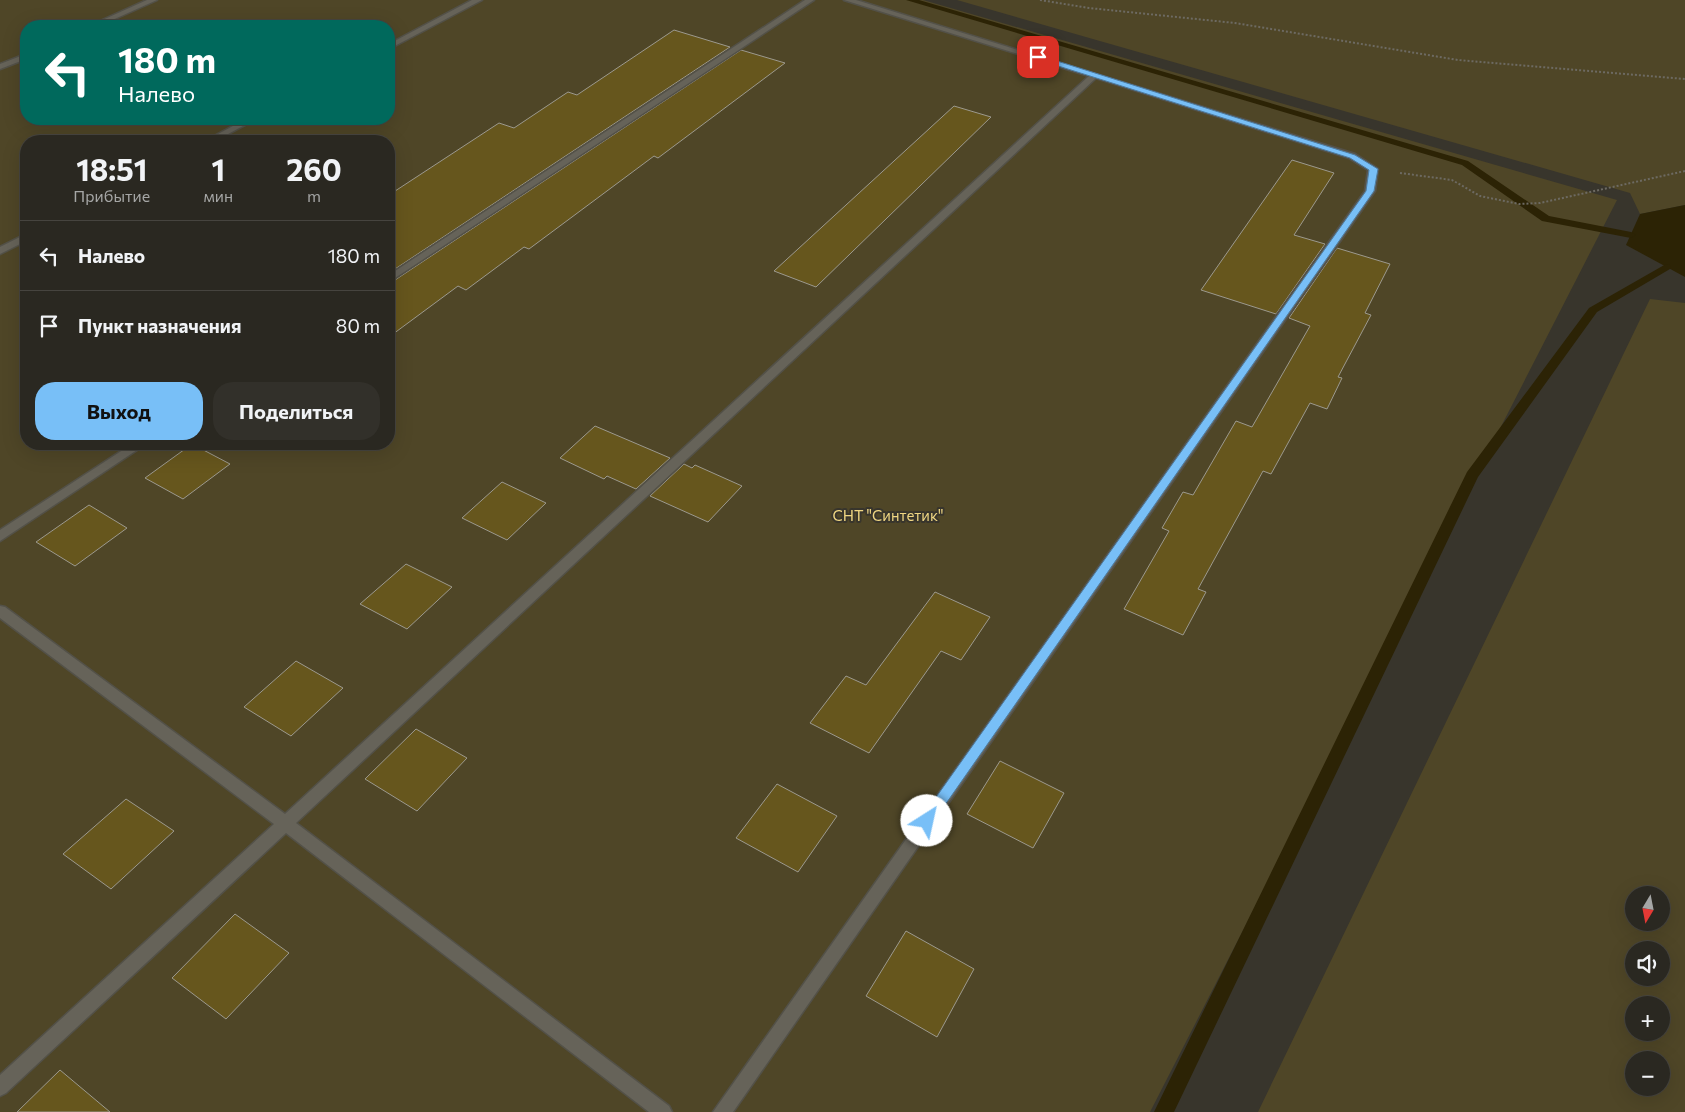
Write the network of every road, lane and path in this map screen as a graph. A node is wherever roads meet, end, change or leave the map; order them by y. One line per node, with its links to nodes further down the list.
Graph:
1 (153, 0): 6 (lane)
2 (478, 0): 7 (lane)
3 (810, 0): 18 (lane)
4 (848, 0): 10 (lane)
5 (1040, 0): 11 (path)
6 (107, 20)
7 (395, 44)
8 (20, 59): 9 (lane)
9 (0, 67)
10 (1095, 75): 14 (lane); 22 (lane)
11 (1685, 78)
12 (240, 125): 13 (lane)
13 (221, 135)
14 (1374, 169): 15 (path); 25 (lane)
15 (1685, 171)
16 (20, 240): 17 (lane)
17 (0, 251)
18 (395, 275)
19 (131, 450): 20 (lane)
20 (0, 536)
21 (0, 611): 22 (lane)
22 (285, 823): 23 (lane); 24 (lane)
23 (0, 1087)
24 (663, 1112)
25 (722, 1112)

